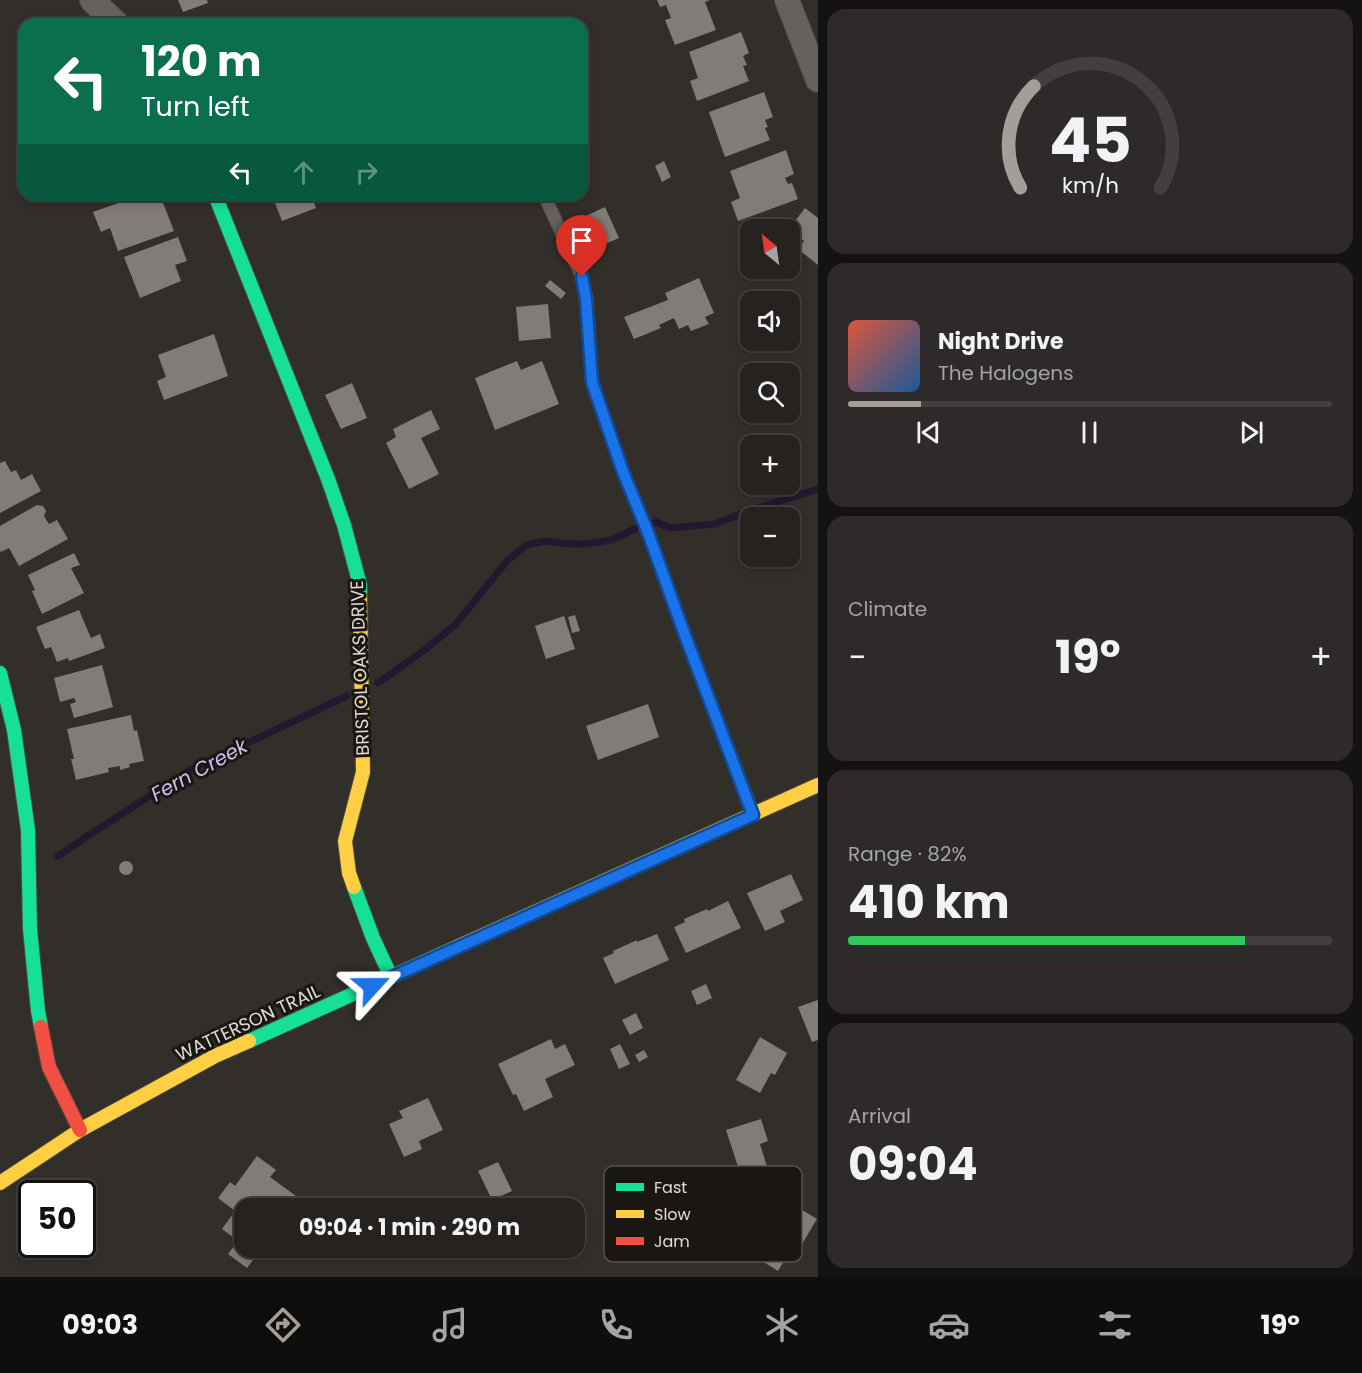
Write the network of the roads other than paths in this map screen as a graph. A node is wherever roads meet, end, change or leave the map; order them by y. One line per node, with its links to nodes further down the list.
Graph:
1 (92, 0): 3 (street)
2 (787, 0): 4 (street)
3 (111, 18)
4 (818, 80)
5 (217, 201): 10 (street, BRISTOL OAKS DRIVE)
6 (547, 201): 9 (lane)
7 (0, 673): 11 (street)
8 (818, 785): 9 (street, WATTERSON TRAIL)
9 (753, 815): 10 (street, WATTERSON TRAIL)
10 (391, 977): 11 (street, WATTERSON TRAIL)
11 (80, 1130): 12 (street, WATTERSON TRAIL)
12 (0, 1183)

